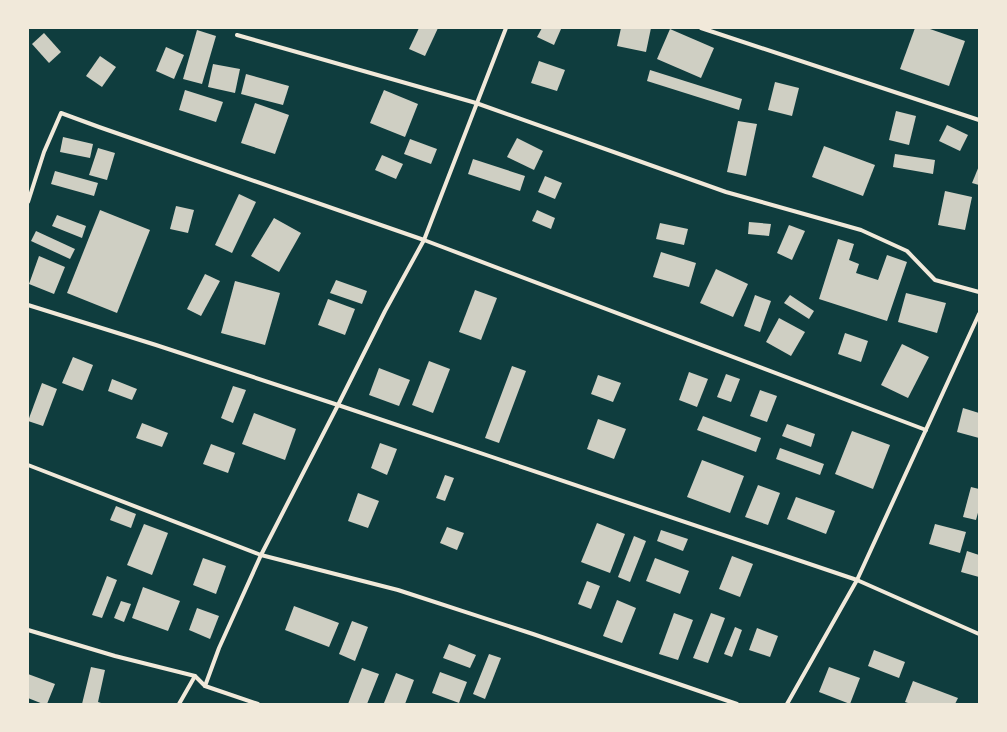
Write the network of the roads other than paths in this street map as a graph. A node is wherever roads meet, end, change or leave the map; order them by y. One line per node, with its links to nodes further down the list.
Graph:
1 (506, 28): 4 (street)
2 (701, 28): 5 (street)
3 (237, 35): 4 (street)
4 (476, 102): 7 (street); 8 (street)
5 (979, 120)
6 (28, 202): 7 (street)
7 (424, 240): 11 (street); 12 (street)
8 (979, 292)
9 (28, 305): 11 (street)
10 (979, 314): 12 (street)
11 (338, 405): 14 (street); 15 (street)
12 (926, 430): 15 (street)
13 (28, 465): 14 (street)
14 (261, 555): 19 (street); 22 (street)
15 (857, 580): 17 (street); 23 (street)
16 (28, 630): 18 (street)
17 (979, 634)
18 (195, 676): 19 (street); 20 (street)
19 (205, 686): 21 (street)
20 (180, 704)
21 (258, 704)
22 (737, 704)
23 (787, 704)

